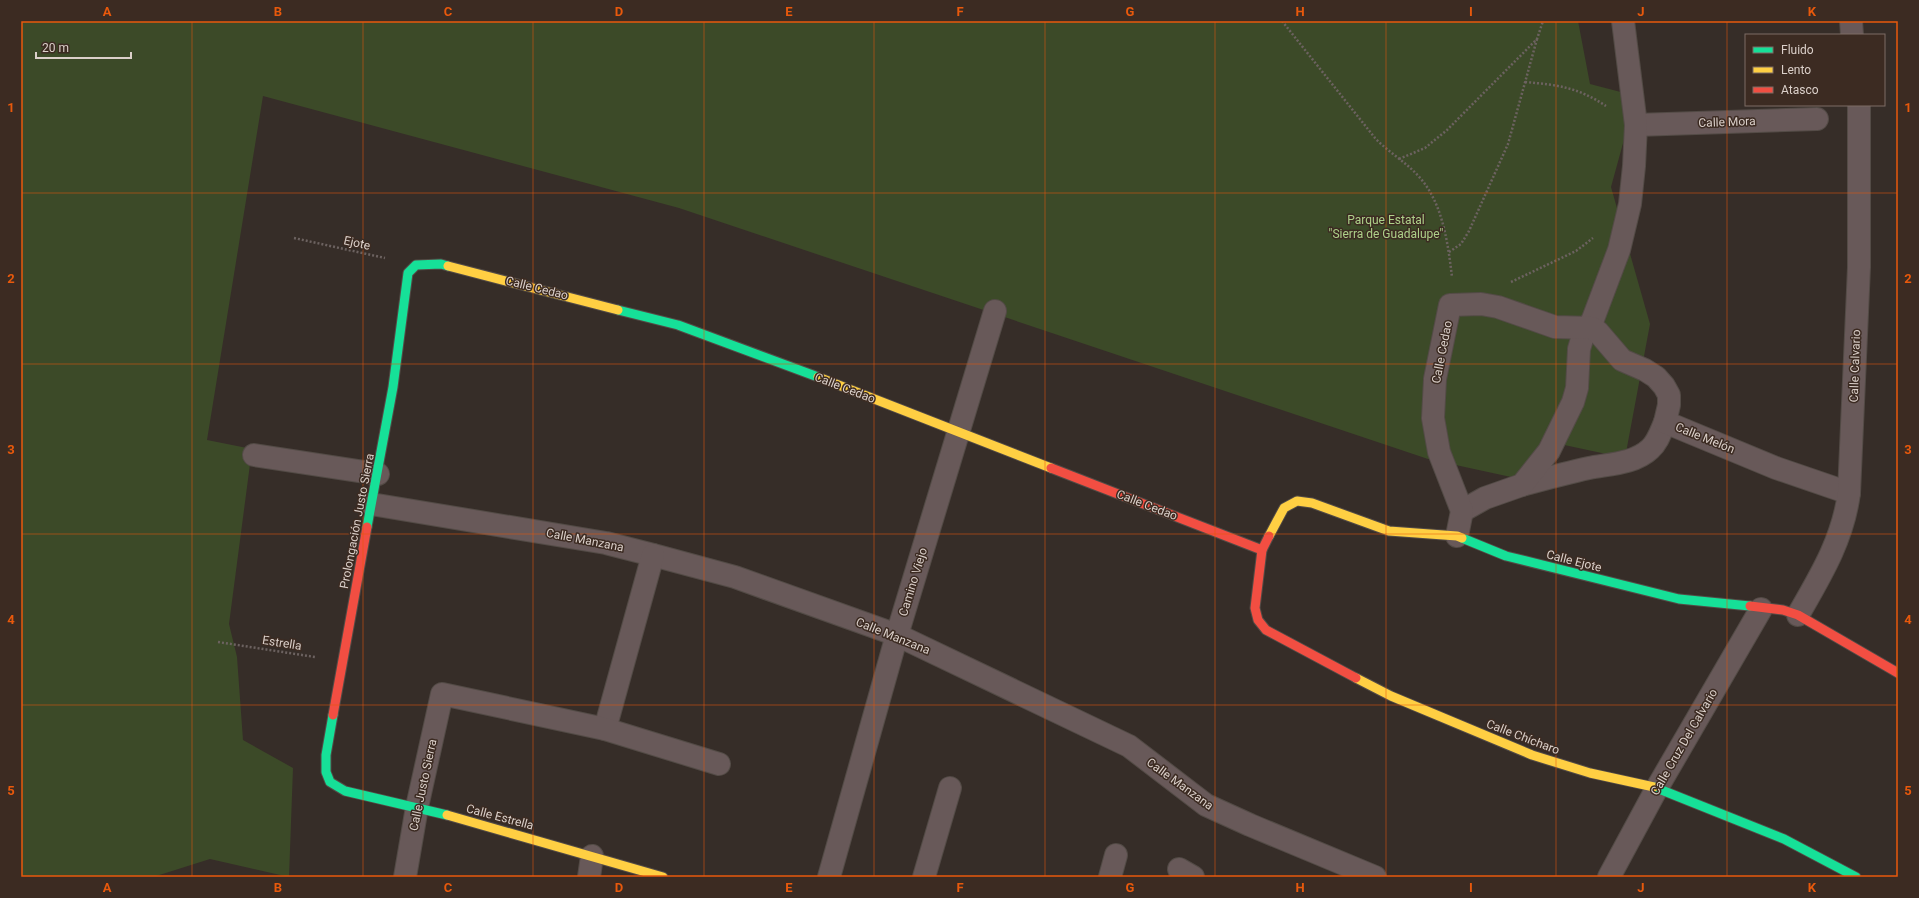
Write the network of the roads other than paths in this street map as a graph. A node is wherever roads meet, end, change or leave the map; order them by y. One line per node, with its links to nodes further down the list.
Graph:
1 (1624, 21): 6 (street)
2 (1851, 21): 3 (street)
3 (1852, 34)
4 (1858, 106): 15 (street, Calle Calvario)
5 (1817, 119): 6 (street, Calle Mora)
6 (1636, 125): 9 (street)
7 (416, 265): 11 (street, Calle Cedao); 13 (street, Prolongación Justo Sierra)
8 (995, 311): 11 (street, Camino Viejo)
9 (1588, 327): 10 (street, Calle Melón); 14 (street); 17 (street, Calle Cedao)
10 (1665, 422): 14 (street); 15 (street, Calle Melón)
11 (959, 433): 19 (street, Calle Cedao); 23 (street, Camino Viejo)
12 (254, 455): 13 (street)
13 (378, 474): 16 (street, Prolongación Justo Sierra)
14 (1522, 485): 17 (street)
15 (1849, 493): 22 (street, Calle Calvario)
16 (371, 504): 20 (street, Calle Manzana); 27 (street, Prolongación Justo Sierra)
17 (1462, 511): 18 (street)
18 (1457, 536): 19 (street, Calle Ejote); 21 (street, Calle Ejote)
19 (1262, 550): 29 (street, Calle Chícharo)
20 (653, 555): 23 (street, Calle Manzana); 25 (street)
21 (1761, 609): 22 (street, Calle Ejote); 29 (street, Calle Cruz Del Calvario)
22 (1798, 615): 24 (street, Calle Ejote)
23 (897, 635): 36 (street, Camino Viejo); 39 (street, Calle Manzana)
24 (1898, 673)
25 (605, 729): 26 (street); 30 (street, Calle Justo Sierra)
26 (719, 764)
27 (330, 782): 30 (street, Calle Estrella)
28 (950, 788): 37 (street)
29 (1656, 788): 40 (street, Calle Cruz Del Calvario); 41 (street, Calle Chícharo)
30 (417, 807): 32 (street, Calle Estrella); 33 (street, Calle Justo Sierra)
31 (1116, 855): 38 (street)
32 (592, 856): 34 (street); 35 (street, Calle Estrella)
33 (405, 877)
34 (589, 877)
35 (663, 877)
36 (829, 877)
37 (924, 877)
38 (1110, 877)
39 (1375, 877)
40 (1609, 877)
41 (1856, 877)

